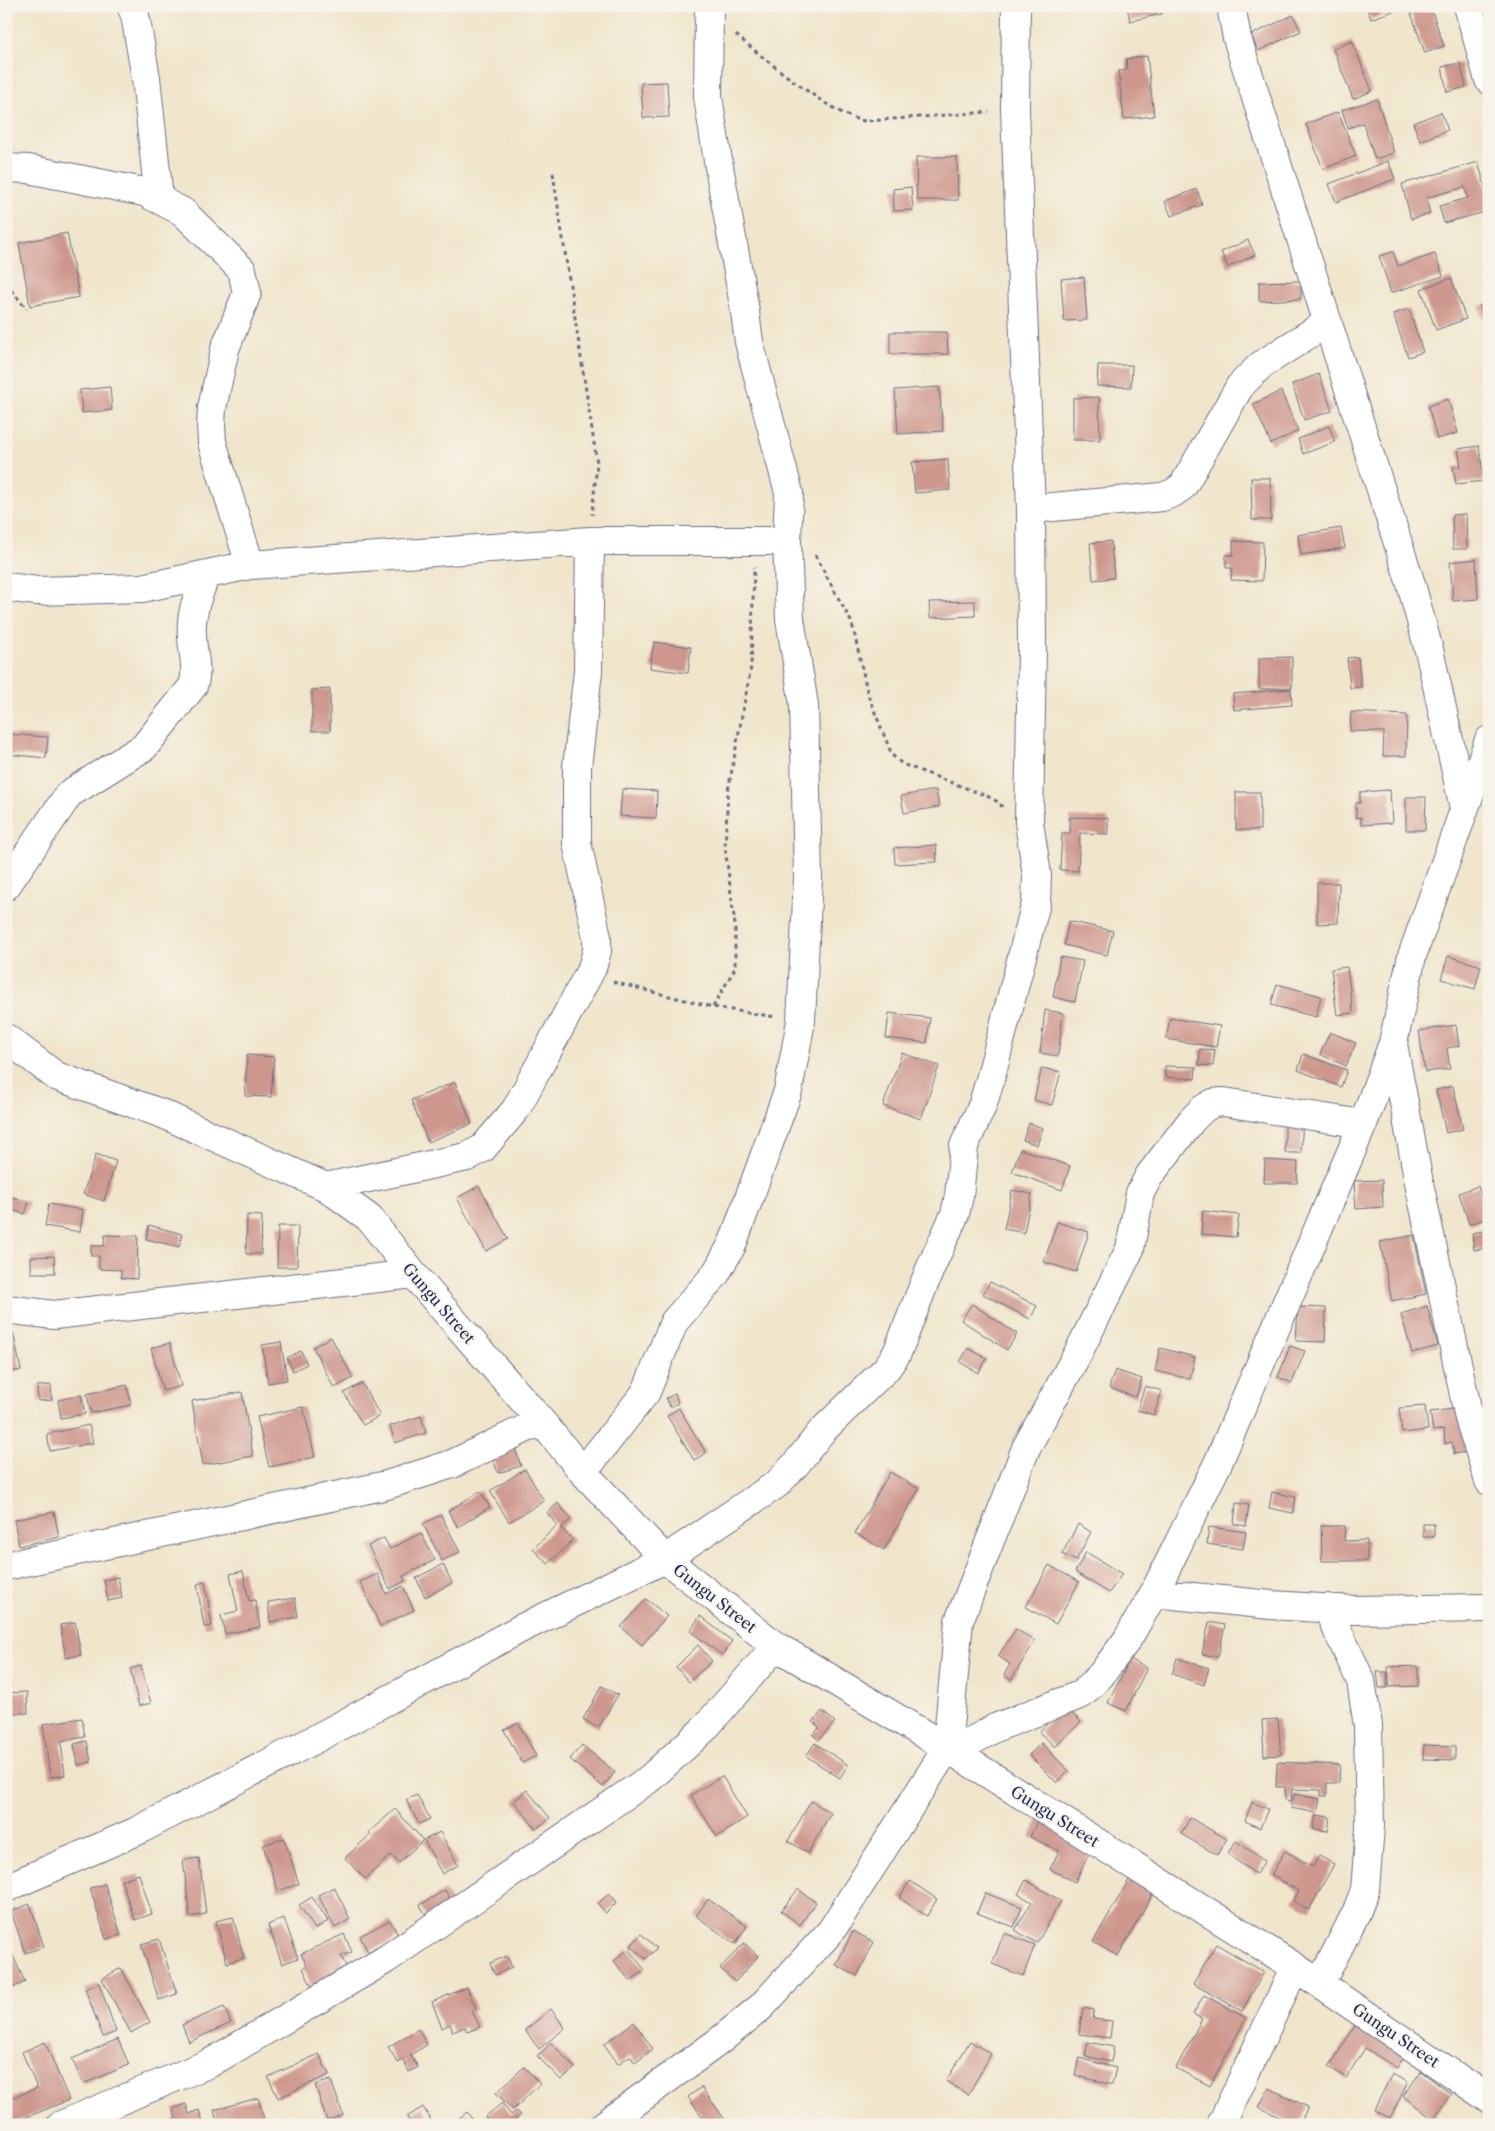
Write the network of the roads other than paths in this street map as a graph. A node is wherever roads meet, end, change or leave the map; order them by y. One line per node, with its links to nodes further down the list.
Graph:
1 (131, 6): 8 (street)
2 (1016, 6): 10 (street)
3 (1231, 6): 9 (street)
4 (1468, 6): 6 (street)
5 (709, 9): 12 (street)
6 (1489, 80)
7 (6, 168): 8 (street)
8 (159, 199): 13 (street)
9 (1328, 322): 10 (street); 17 (street)
10 (1031, 509): 28 (street)
11 (590, 541): 12 (street); 13 (street); 22 (street)
12 (799, 544): 26 (street)
13 (250, 566): 14 (street)
14 (206, 575): 15 (street); 18 (street)
15 (6, 587)
16 (1487, 749): 17 (street)
17 (1464, 808): 20 (street)
18 (6, 886)
19 (6, 1038): 22 (street, Gungu Street)
20 (1392, 1043): 21 (street); 27 (street)
21 (1363, 1124): 30 (street); 34 (street)
22 (326, 1187): 23 (street, Gungu Street)
23 (413, 1274): 24 (street); 25 (street, Gungu Street)
24 (6, 1309)
25 (541, 1421): 26 (street, Gungu Street); 29 (street)
26 (583, 1472): 28 (street, Gungu Street)
27 (1489, 1481)
28 (665, 1559): 33 (street, Gungu Street); 35 (street)
29 (6, 1566)
30 (1154, 1593): 31 (street); 34 (street)
31 (1327, 1608): 32 (street); 37 (street)
32 (1489, 1608)
33 (776, 1646): 34 (street, Gungu Street); 40 (street)
34 (947, 1748): 36 (street, Gungu Street); 39 (street)
35 (6, 1888)
36 (1295, 1967): 37 (street, Gungu Street); 41 (street)
37 (1320, 1984): 38 (street, Gungu Street)
38 (1489, 2099)
39 (613, 2122)
40 (61, 2125)
41 (1221, 2125)

